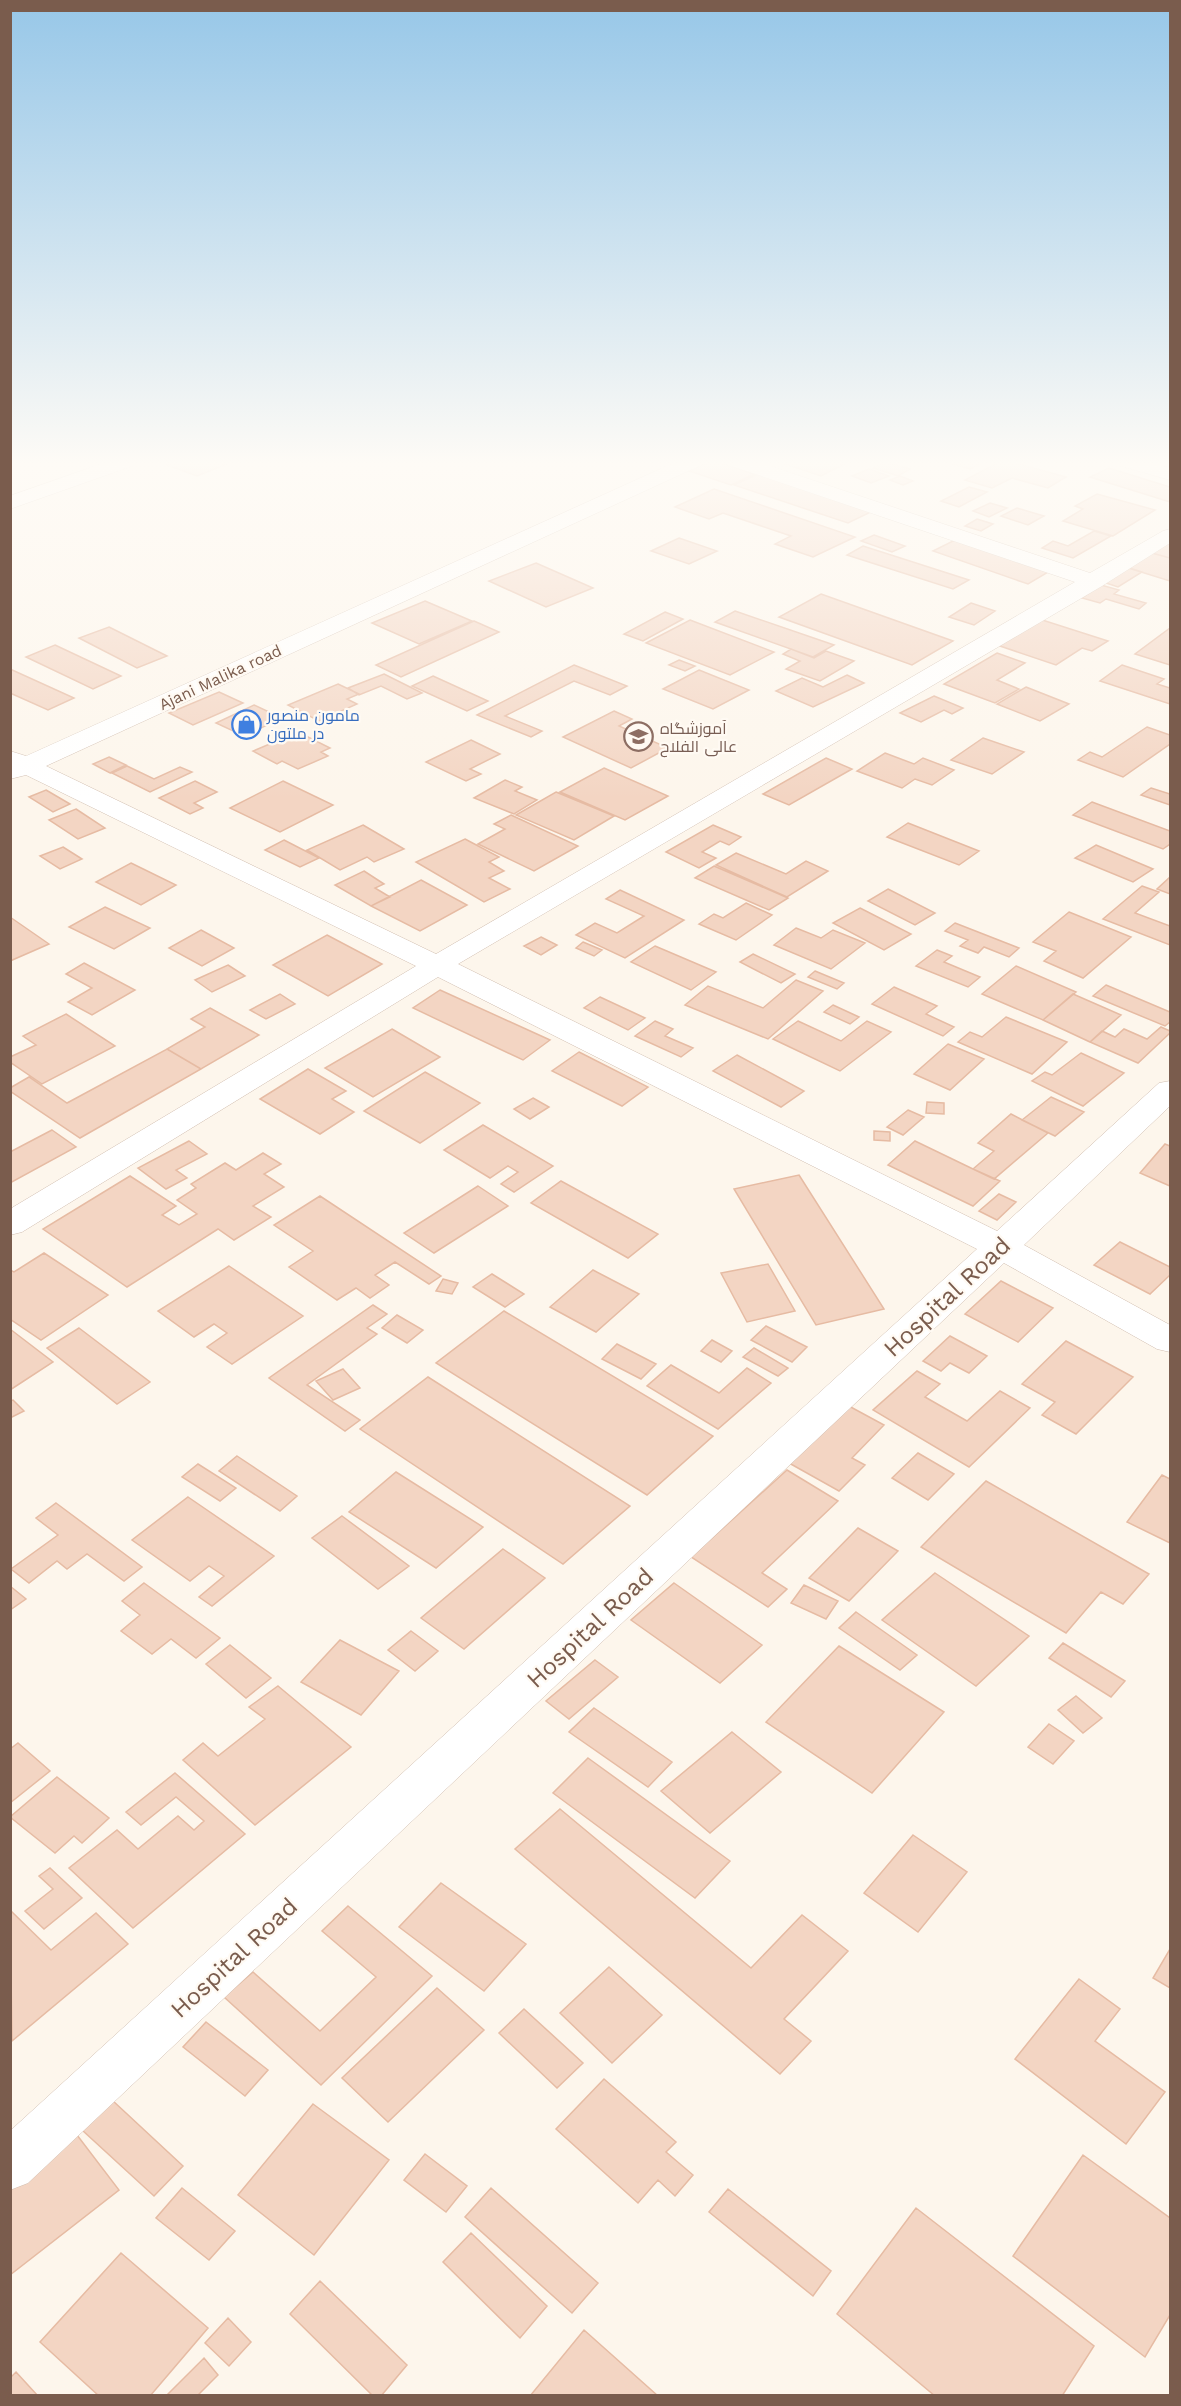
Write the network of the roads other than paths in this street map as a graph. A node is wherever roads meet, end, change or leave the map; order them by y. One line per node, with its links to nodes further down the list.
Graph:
1 (442, 574): 5 (street, Ajani Malika road)
2 (1074, 574): 4 (street)
3 (1105, 574): 4 (street)
4 (1094, 581): 6 (street)
5 (16, 766): 6 (street)
6 (437, 964): 8 (street); 9 (street)
7 (1170, 1090): 9 (street, Hospital Road)
8 (10, 1224)
9 (1001, 1247): 10 (street); 11 (street, Hospital Road)
10 (1170, 1340)
11 (10, 2165)

